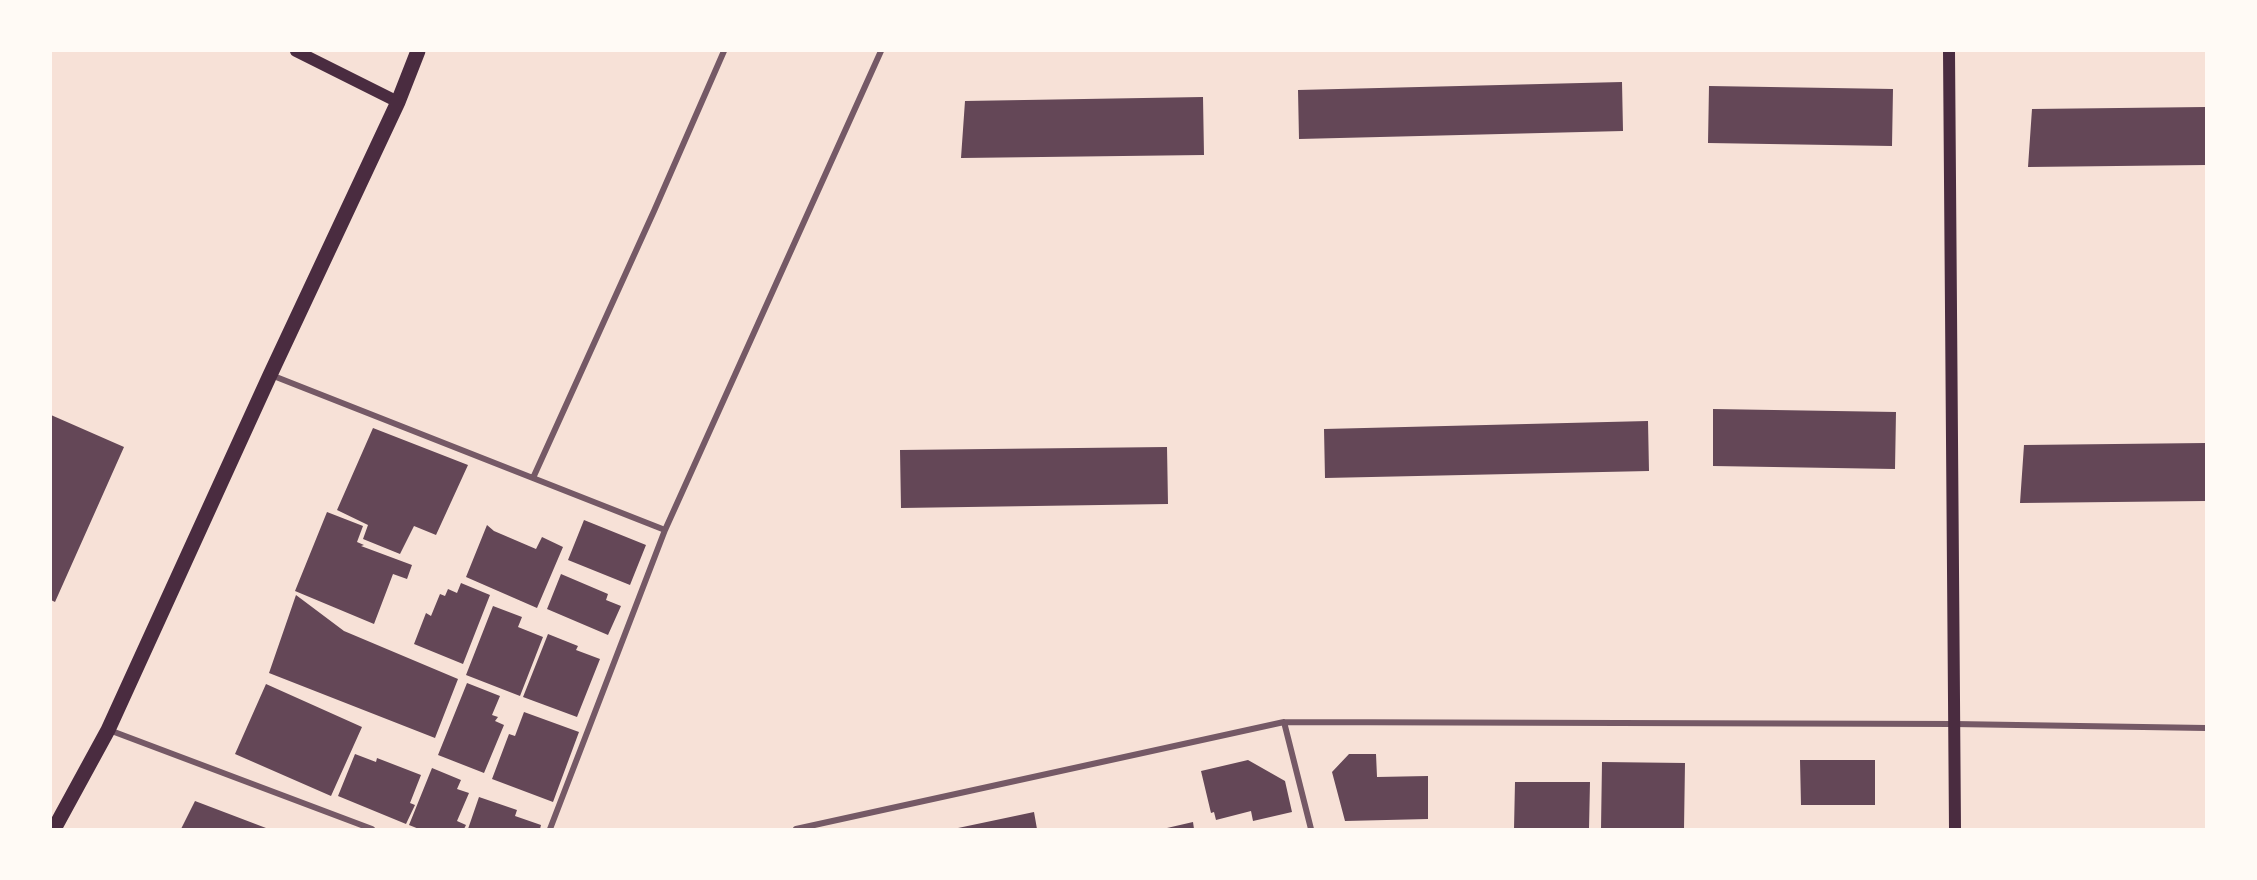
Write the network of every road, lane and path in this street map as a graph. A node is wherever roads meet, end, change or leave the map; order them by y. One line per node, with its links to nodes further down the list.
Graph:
1 (296, 51): 6 (main road)
2 (418, 51): 6 (main road)
3 (724, 51): 8 (street)
4 (881, 51): 9 (street)
5 (1949, 51): 11 (main road)
6 (398, 102): 7 (main road)
7 (270, 375): 8 (street); 13 (main road)
8 (533, 478): 9 (street)
9 (665, 530): 16 (street)
10 (1284, 722): 11 (street); 17 (street); 18 (street)
11 (1954, 724): 12 (street); 19 (main road)
12 (2206, 728)
13 (108, 730): 14 (main road); 15 (street)
14 (54, 829)
15 (372, 829)
16 (550, 829)
17 (796, 829)
18 (1311, 829)
19 (1955, 829)

